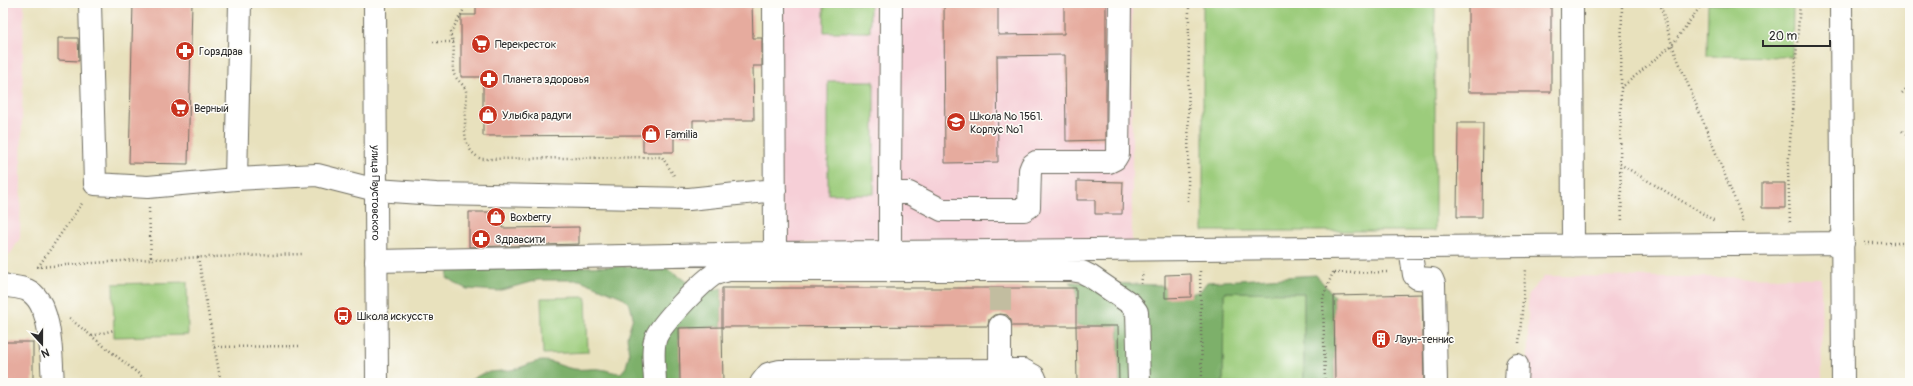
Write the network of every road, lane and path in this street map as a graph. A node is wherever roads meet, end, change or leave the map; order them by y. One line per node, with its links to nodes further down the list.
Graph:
1 (90, 3): 25 (main road)
2 (240, 3): 24 (main road)
3 (375, 3): 27 (main road, улица Паустовского)
4 (464, 3): 16 (path)
5 (774, 3): 28 (main road)
6 (891, 3): 29 (main road)
7 (1120, 3): 29 (main road)
8 (1189, 3): 31 (path)
9 (1572, 3): 38 (main road)
10 (1622, 3): 19 (path)
11 (1660, 3): 17 (path)
12 (1703, 3): 17 (path)
13 (1800, 3): 35 (path)
14 (1841, 3): 36 (main road)
15 (433, 42): 16 (path)
16 (454, 42): 30 (path)
17 (1672, 45): 19 (path); 34 (path)
18 (1910, 85): 20 (path)
19 (1621, 88): 23 (path)
20 (1902, 93)
21 (1902, 131): 22 (path)
22 (1910, 139)
23 (1620, 164): 32 (path); 39 (path)
24 (236, 179): 26 (main road); 27 (main road)
25 (96, 184): 26 (main road); 50 (path)
26 (148, 187): 48 (path)
27 (376, 190): 30 (main road); 49 (main road, улица Паустовского)
28 (775, 190): 30 (main road); 45 (main road)
29 (890, 193): 44 (main road)
30 (689, 199)
31 (1188, 201)
32 (1720, 224)
33 (1910, 243): 36 (path)
34 (1753, 244): 35 (main road); 39 (main road)
35 (1791, 244): 36 (main road)
36 (1843, 244): 74 (main road)
37 (1528, 246): 38 (main road); 40 (main road); 62 (path)
38 (1573, 246): 39 (main road)
39 (1623, 246)
40 (1410, 247): 41 (main road); 51 (main road)
41 (1333, 248): 43 (main road); 52 (path)
42 (1146, 249): 43 (main road); 44 (main road); 55 (path)
43 (1199, 249): 71 (path)
44 (890, 252): 45 (main road)
45 (775, 253): 49 (main road)
46 (302, 254): 47 (path)
47 (198, 257): 48 (path); 60 (path)
48 (151, 259): 50 (path)
49 (376, 261): 66 (main road, улица Паустовского)
50 (38, 267): 53 (path)
51 (1413, 271): 52 (path); 73 (main road)
52 (1334, 273): 72 (path)
53 (5, 286): 54 (main road)
54 (43, 305): 58 (path); 63 (main road)
55 (1137, 312): 67 (main road); 70 (main road)
56 (1000, 326): 61 (main road)
57 (114, 330): 58 (path)
58 (92, 336): 64 (path)
59 (302, 346): 60 (path)
60 (214, 347): 65 (path)
61 (1000, 371): 68 (main road); 69 (main road)
62 (1517, 374)
63 (53, 383)
64 (150, 383)
65 (221, 383)
66 (377, 383)
67 (655, 383)
68 (761, 383)
69 (1037, 383)
70 (1139, 383)
71 (1202, 383)
72 (1325, 383)
73 (1436, 383)
74 (1844, 383)

